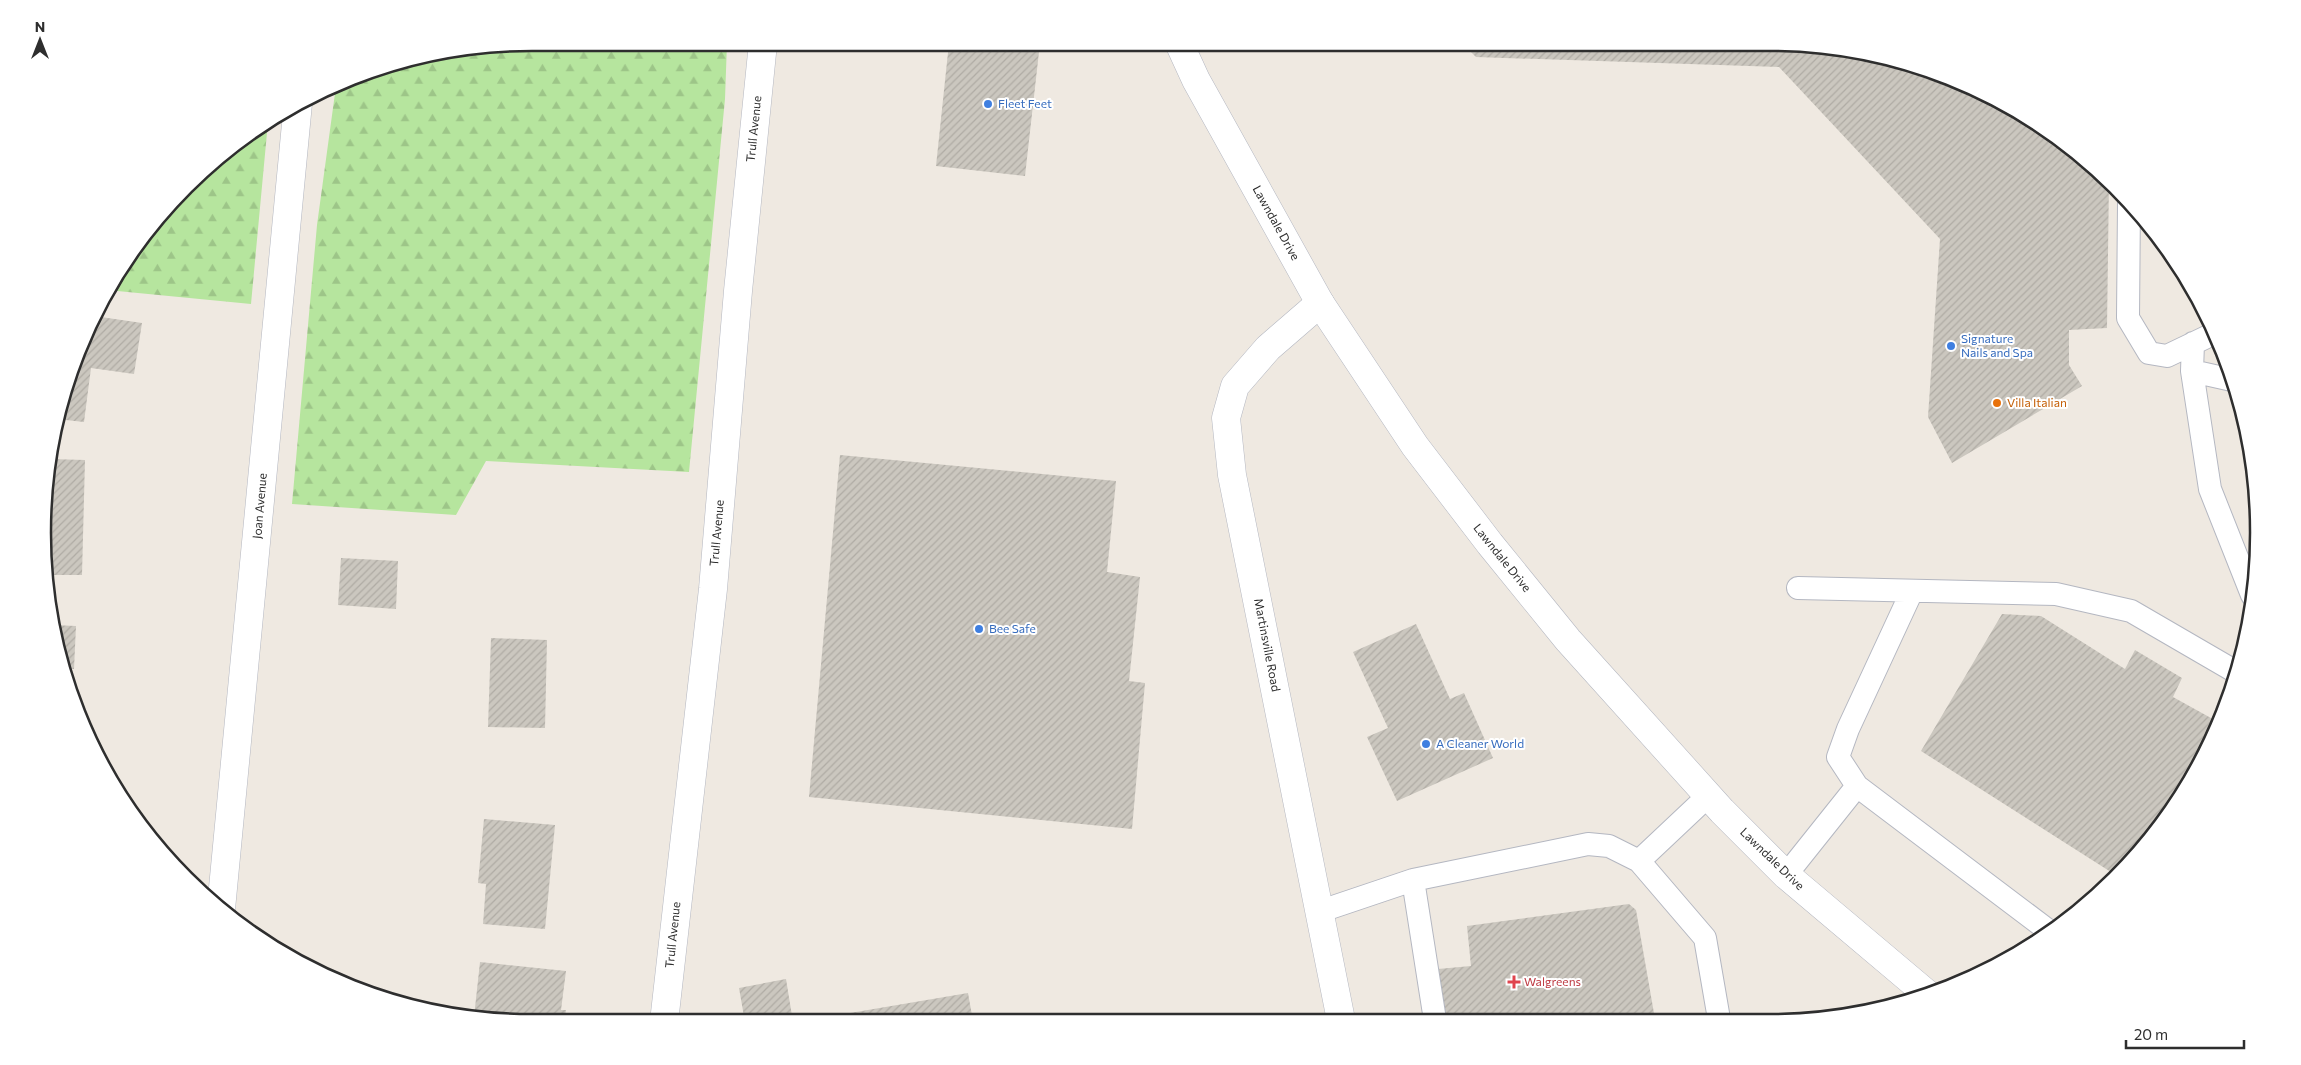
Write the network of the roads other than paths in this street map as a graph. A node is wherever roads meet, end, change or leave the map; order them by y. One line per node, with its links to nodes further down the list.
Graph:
1 (762, 51): 23 (street, Trull Avenue)
2 (1184, 51): 5 (street, Lawndale Drive)
3 (297, 113): 19 (street, Joan Avenue)
4 (2129, 214): 7 (lane)
5 (1320, 303): 15 (street, Lawndale Drive); 20 (street, Martinsville Road)
6 (2208, 337): 7 (lane)
7 (2193, 344): 8 (lane)
8 (2192, 371): 9 (lane); 10 (lane)
9 (2224, 378)
10 (2247, 583)
11 (1798, 588): 12 (lane)
12 (1912, 591): 13 (lane); 14 (lane)
13 (2230, 668)
14 (1857, 786): 17 (lane); 21 (lane)
15 (1708, 796): 16 (lane); 17 (street, Lawndale Drive)
16 (1639, 861): 18 (lane); 26 (lane)
17 (1786, 875): 22 (street, Lawndale Drive)
18 (1413, 880): 20 (lane); 25 (lane)
19 (222, 900)
20 (1321, 912): 24 (street, Martinsville Road)
21 (2044, 927)
22 (1921, 989)
23 (665, 1014)
24 (1341, 1014)
25 (1434, 1014)
26 (1718, 1014)

